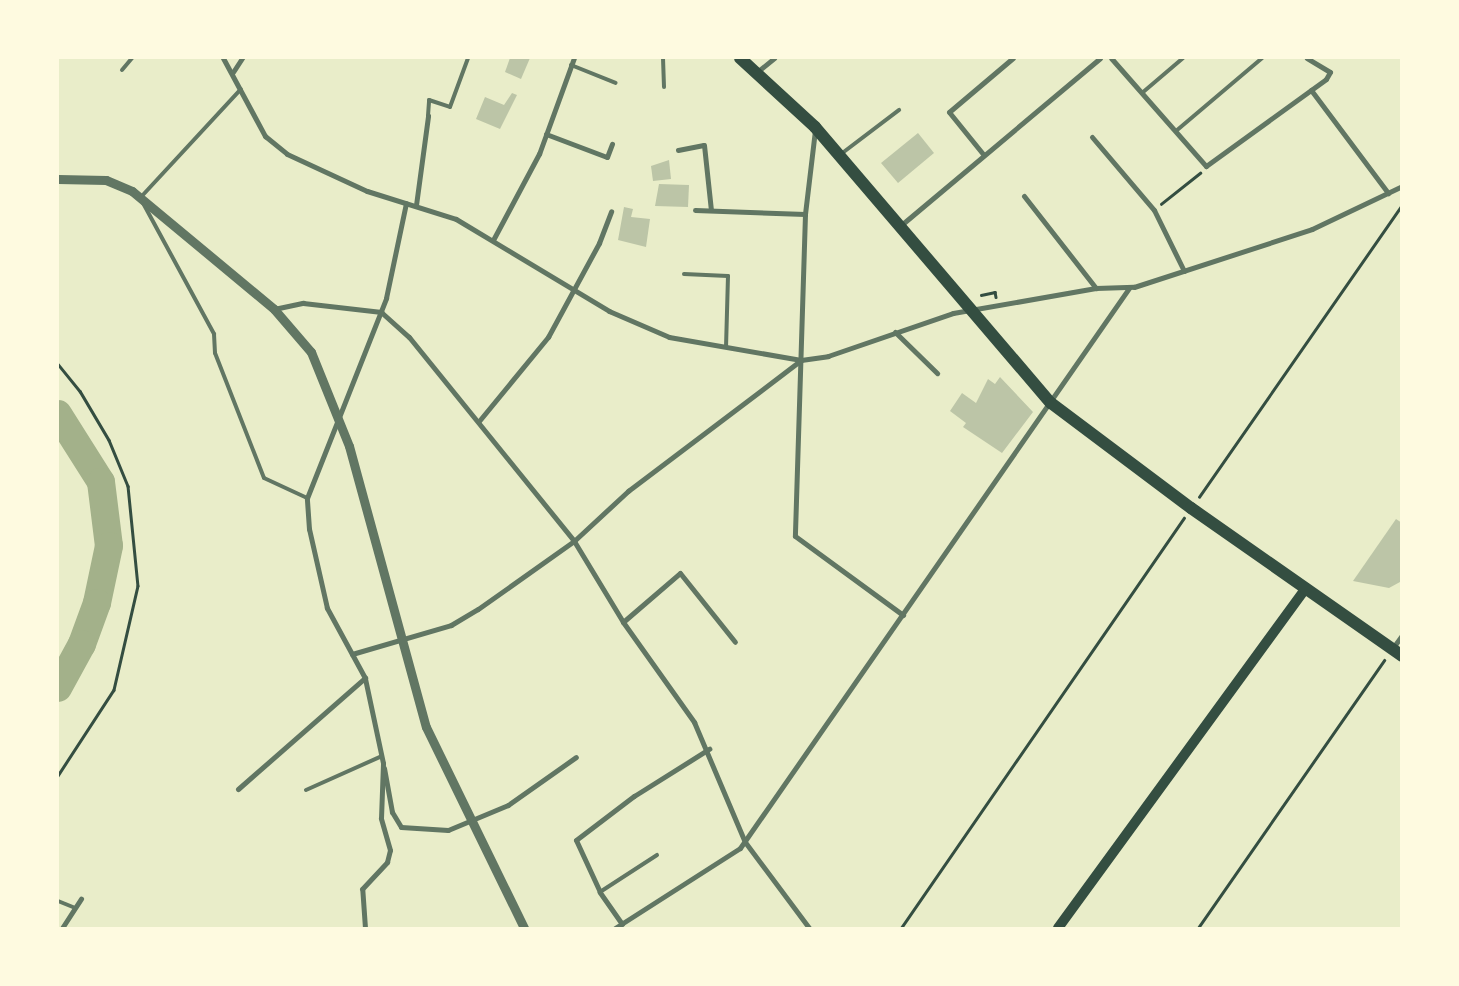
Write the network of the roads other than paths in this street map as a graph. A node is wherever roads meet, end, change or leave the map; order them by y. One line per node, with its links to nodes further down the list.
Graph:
1 (132, 58): 16 (lane)
2 (223, 58): 17 (street)
3 (242, 58): 17 (street)
4 (468, 58): 25 (lane)
5 (574, 58): 15 (street)
6 (663, 58): 20 (lane)
7 (740, 58): 18 (main road)
8 (774, 58): 18 (street)
9 (1014, 58): 33 (street)
10 (1100, 58): 33 (street)
11 (1111, 58): 23 (street)
12 (1183, 58): 23 (lane)
13 (1262, 58): 27 (lane)
14 (1307, 58): 22 (street)
15 (571, 65): 19 (lane); 28 (street)
16 (122, 70)
17 (233, 72): 21 (street)
18 (756, 72): 26 (main road)
19 (616, 83)
20 (664, 87)
21 (241, 89): 38 (lane); 39 (street)
22 (1311, 90): 27 (street); 36 (street)
23 (1142, 93): 27 (street)
24 (899, 110): 32 (lane)
25 (428, 116): 40 (street)
26 (815, 127): 32 (main road); 44 (street)
27 (1176, 131)
28 (546, 134): 30 (street); 46 (street)
29 (1092, 136): 47 (street)
30 (612, 144)
31 (678, 150): 42 (street)
32 (840, 154): 45 (main road)
33 (983, 154): 45 (street)
34 (58, 179): 38 (street)
35 (1402, 186): 36 (street)
36 (1388, 193): 47 (street)
37 (1024, 196): 50 (street)
38 (140, 198): 52 (street); 62 (lane)
39 (406, 203): 40 (street); 54 (street)
40 (416, 205): 46 (street)
41 (695, 210): 42 (street)
42 (711, 210): 44 (street)
43 (611, 211): 49 (street)
44 (806, 214): 57 (street)
45 (899, 226): 53 (main road)
46 (493, 240): 49 (street)
47 (1184, 271): 51 (street)
48 (684, 274): 56 (lane)
49 (574, 288): 56 (street); 61 (street)
50 (1096, 288): 51 (street); 53 (street)
51 (1128, 288): 59 (street)
52 (274, 308): 54 (street); 60 (street)
53 (970, 311): 55 (street); 59 (main road)
54 (381, 312): 60 (street); 61 (street)
55 (894, 332): 57 (street); 58 (street)
56 (726, 346): 57 (street)
57 (801, 360): 63 (street); 65 (street)
58 (937, 373)
59 (1051, 403): 64 (main road); 65 (street)
60 (340, 418): 62 (street); 68 (street)
61 (479, 421): 63 (street)
62 (307, 498): 71 (street)
63 (574, 541): 66 (street); 68 (street)
64 (1306, 588): 70 (main road); 92 (main road)
65 (904, 615): 80 (street)
66 (623, 622): 69 (street); 73 (street)
67 (1402, 635): 70 (street)
68 (404, 638): 71 (street); 79 (street)
69 (735, 642)
70 (1396, 652)
71 (352, 654): 72 (street)
72 (364, 678): 74 (street); 77 (street)
73 (709, 749): 80 (street); 82 (street)
74 (382, 756): 76 (street); 78 (lane)
75 (576, 758): 79 (street)
76 (383, 763): 79 (street); 88 (street)
77 (238, 788)
78 (306, 790)
79 (472, 820): 89 (street)
80 (745, 842): 86 (street); 91 (street)
81 (657, 855): 82 (lane)
82 (600, 892): 86 (street)
83 (81, 899): 85 (street)
84 (58, 901): 85 (lane)
85 (75, 908): 87 (street)
86 (622, 924): 90 (street)
87 (62, 928)
88 (365, 928)
89 (524, 928)
90 (615, 928)
91 (809, 928)
92 (1058, 928)

